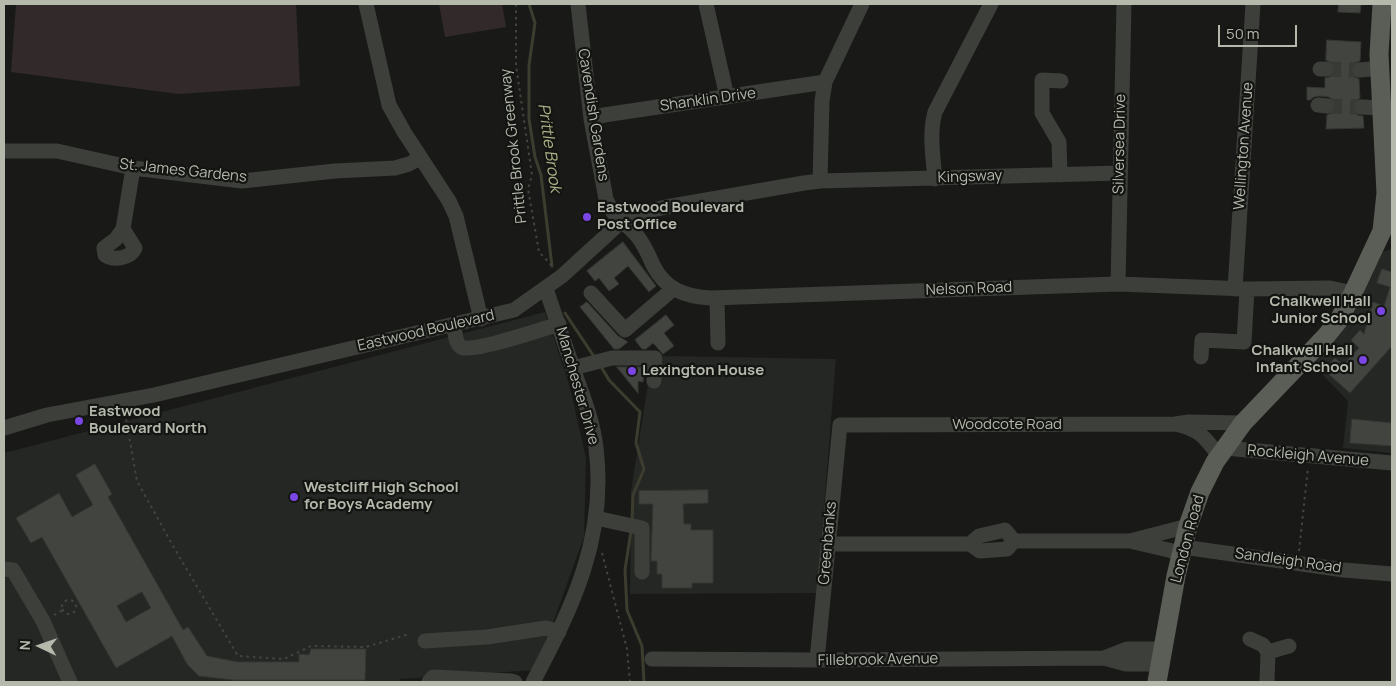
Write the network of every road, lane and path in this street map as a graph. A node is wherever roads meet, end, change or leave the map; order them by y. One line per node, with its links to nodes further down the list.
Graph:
1 (366, 4): 19 (street)
2 (516, 4): 28 (path, Prittle Brook Greenway)
3 (578, 4): 17 (street, Cavendish Gardens)
4 (706, 4): 14 (street)
5 (862, 4): 13 (street)
6 (991, 4): 23 (street)
7 (1124, 4): 21 (street, Silversea Drive)
8 (1253, 4): 32 (street, Wellington Avenue)
9 (1382, 4): 10 (main road, London Road)
10 (1380, 68): 11 (street); 16 (main road, London Road)
11 (1360, 70)
12 (1061, 81): 22 (street)
13 (825, 82): 14 (street, Shanklin Drive); 24 (street)
14 (728, 97): 17 (street, Shanklin Drive)
15 (1362, 107): 16 (street)
16 (1382, 108): 27 (main road, London Road)
17 (591, 119): 25 (street, Cavendish Gardens)
18 (4, 151): 20 (street, St. James Gardens)
19 (420, 158): 20 (street, St. James Gardens); 36 (street)
20 (133, 168): 26 (street)
21 (1120, 173): 22 (street, Kingsway); 29 (street, Silversea Drive)
22 (1060, 175): 23 (street, Kingsway)
23 (934, 178): 24 (street, Kingsway)
24 (820, 181): 25 (street, Eastwood Boulevard)
25 (621, 222): 28 (street, Eastwood Boulevard); 31 (street)
26 (123, 229)
27 (1387, 232): 34 (main road, London Road)
28 (562, 276): 30 (street, Eastwood Boulevard)
29 (1118, 284): 32 (street, Nelson Road); 35 (street, Nelson Road)
30 (546, 289): 36 (street, Eastwood Boulevard); 37 (street, Manchester Drive)
31 (673, 289): 33 (street); 35 (street, Nelson Road)
32 (1241, 289): 34 (street, Nelson Road); 40 (street, Wellington Avenue)
33 (591, 292)
34 (1353, 293): 44 (main road, London Road)
35 (717, 298): 39 (street)
36 (481, 319): 38 (street, Eastwood Boulevard)
37 (560, 324): 38 (street); 41 (street, Manchester Drive)
38 (454, 325): 43 (street, Eastwood Boulevard)
39 (718, 343)
40 (1201, 357)
41 (573, 368): 42 (street); 51 (street, Manchester Drive)
42 (654, 381)
43 (122, 401): 47 (street, Eastwood Boulevard); 64 (path)
44 (1243, 423): 45 (street, Woodcote Road); 48 (main road, London Road)
45 (1175, 424): 46 (street, Woodcote Road); 48 (street, Woodcote Road)
46 (840, 425): 54 (street, Greenbanks)
47 (4, 428)
48 (1222, 452): 49 (street, Rockleigh Avenue); 52 (main road, London Road)
49 (1309, 456): 50 (street, Rockleigh Avenue); 57 (path)
50 (1392, 463)
51 (596, 518): 59 (street); 63 (street, Manchester Drive)
52 (1188, 526): 53 (street); 55 (main road, London Road)
53 (1130, 541): 54 (street); 55 (street, Sandleigh Road)
54 (828, 544): 70 (street, Greenbanks)
55 (1182, 550): 57 (street, Sandleigh Road); 71 (main road, London Road)
56 (602, 553): 76 (path)
57 (1297, 563): 60 (street, Sandleigh Road)
58 (4, 569): 72 (street)
59 (642, 572)
60 (1392, 574)
61 (78, 601): 62 (path)
62 (75, 603): 62 (path)
63 (559, 632): 66 (street); 75 (street, Manchester Drive)
64 (410, 634)
65 (1250, 639): 68 (street)
66 (425, 641)
67 (1289, 646): 68 (street)
68 (1268, 652): 77 (street)
69 (652, 659): 70 (street, Fillebrook Avenue)
70 (817, 660): 71 (street, Fillebrook Avenue)
71 (1160, 665)
72 (70, 682)
73 (429, 682): 74 (street)
74 (514, 682)
75 (533, 682)
76 (630, 682)
77 (1267, 682)

